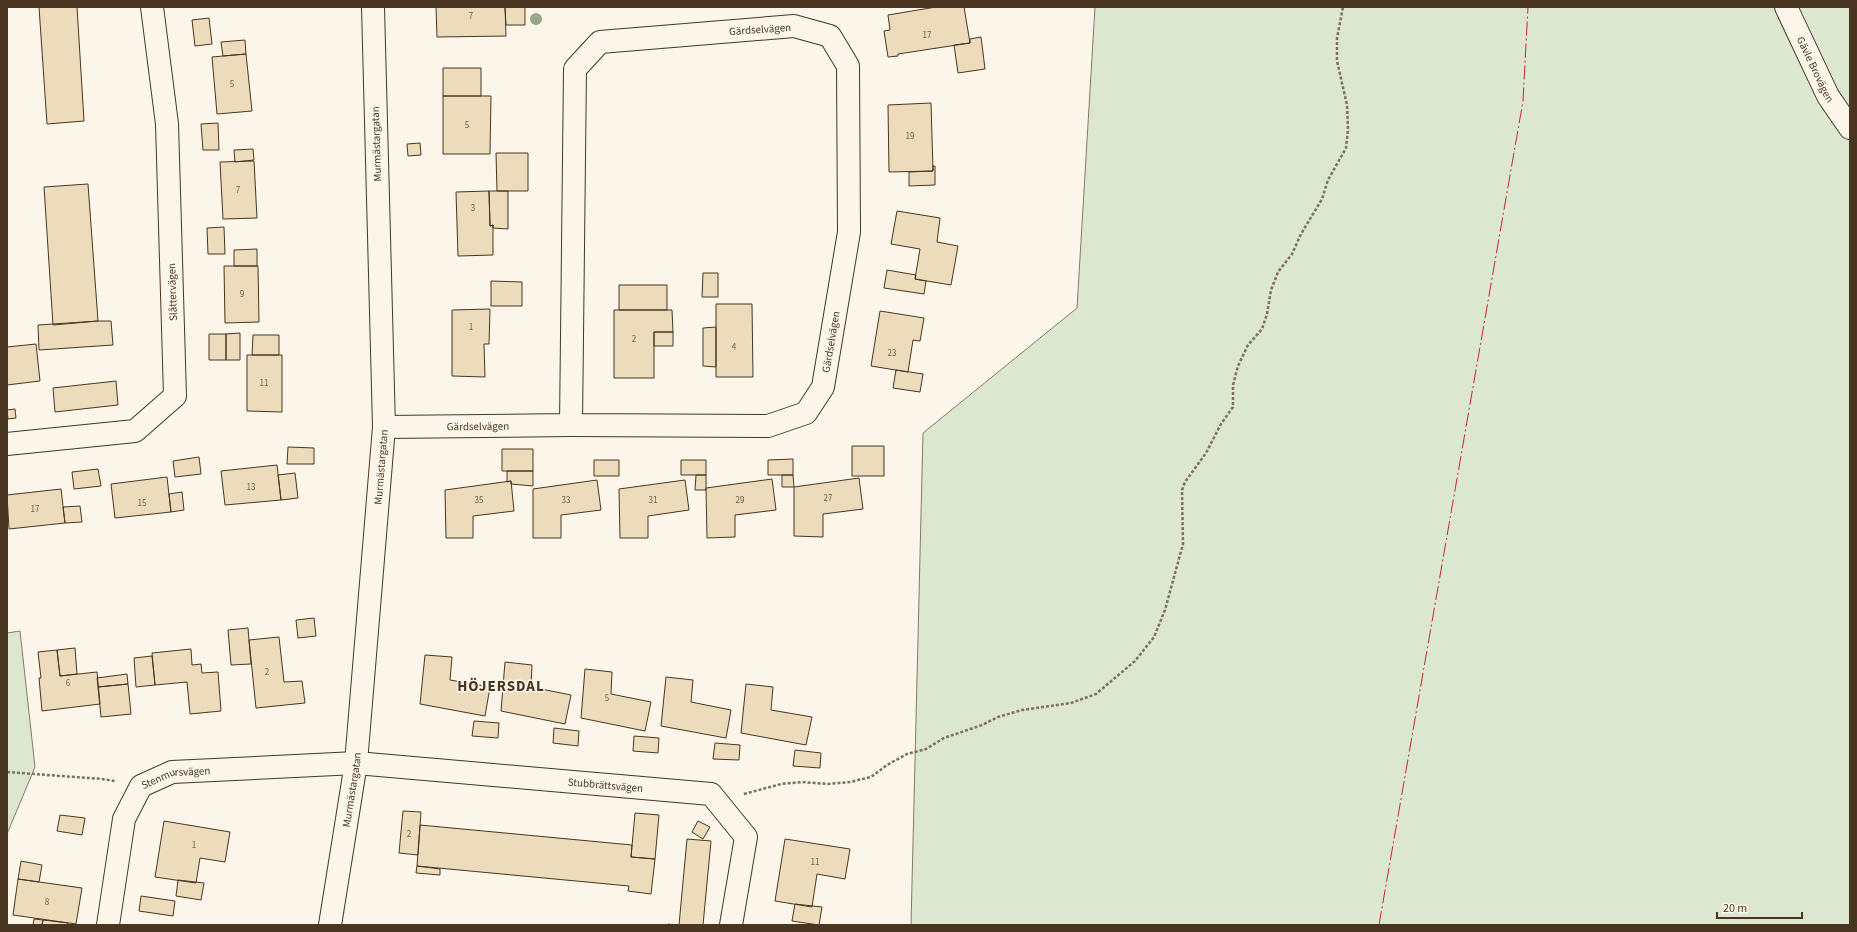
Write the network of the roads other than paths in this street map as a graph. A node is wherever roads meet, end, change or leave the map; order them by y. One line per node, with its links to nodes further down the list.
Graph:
1 (152, 7): 7 (street, Slåttervägen)
2 (373, 7): 6 (street, Murmästargatan)
3 (1786, 7): 4 (street, Gävle Brovägen)
4 (1850, 128)
5 (571, 425): 5 (street, Gärdselvägen); 6 (street, Gärdselvägen)
6 (384, 427): 8 (street, Murmästargatan)
7 (7, 444)
8 (356, 763): 9 (street, Stenmursvägen); 10 (street, Murmästargatan); 11 (street, Stubbrättsvägen)
9 (108, 925)
10 (330, 925)
11 (731, 925)

